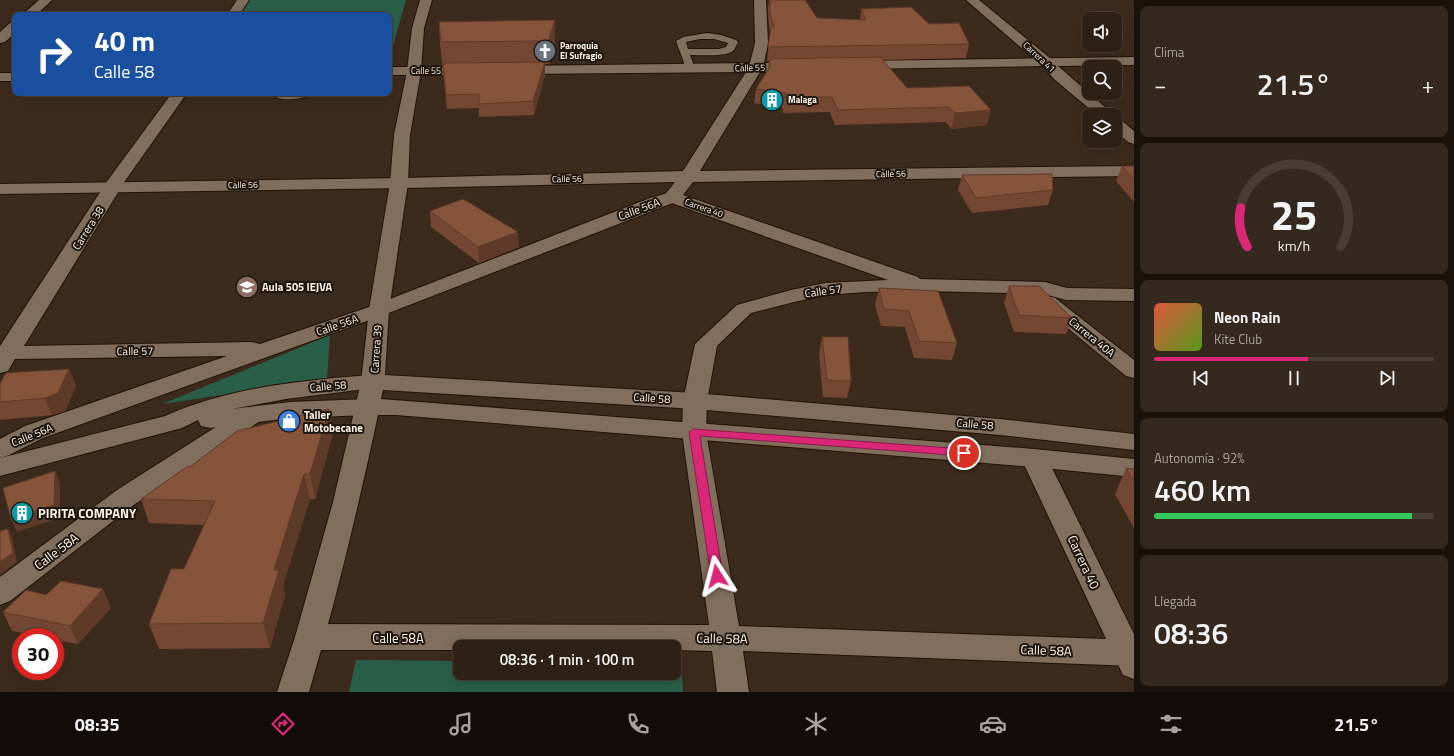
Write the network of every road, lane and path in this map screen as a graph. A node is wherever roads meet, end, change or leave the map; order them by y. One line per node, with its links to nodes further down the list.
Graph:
1 (46, 0): 6 (street)
2 (243, 0): 7 (street)
3 (426, 0): 19 (street, Carrera 39)
4 (760, 0): 15 (street, Carrera 40)
5 (972, 0): 12 (street, Carrera 41)
6 (32, 12)
7 (235, 12)
8 (12, 29): 9 (street)
9 (0, 39)
10 (684, 52): 10 (lane); 16 (lane)
11 (1134, 61): 12 (street)
12 (1046, 62): 14 (street); 24 (street, Carrera 41)
13 (809, 66): 15 (street, Calle 55)
14 (841, 66)
15 (755, 68): 16 (street, Calle 55); 28 (street, Carrera 40)
16 (690, 69): 17 (street, Calle 55)
17 (502, 70)
18 (392, 71): 19 (street, Calle 55)
19 (414, 71): 20 (street, Calle 55); 29 (street, Carrera 39)
20 (486, 71)
21 (0, 77): 22 (street)
22 (12, 77)
23 (178, 96): 30 (street, Carrera 38)
24 (1098, 108)
25 (1122, 129): 26 (street)
26 (1134, 139)
27 (1134, 171): 28 (street, Calle 56)
28 (688, 177): 29 (street, Calle 56); 32 (street, Carrera 40)
29 (399, 183): 30 (street, Calle 56); 37 (street, Carrera 39)
30 (114, 186): 31 (street, Calle 56); 39 (street, Carrera 38)
31 (0, 189)
32 (672, 197): 34 (street, Carrera 40); 37 (street, Calle 56A)
33 (1134, 284): 35 (street, Calle 57)
34 (924, 285): 35 (street, Calle 57); 42 (street, Calle 57)
35 (1038, 288): 36 (street, Calle 57); 40 (street, Carrera 40A)
36 (1134, 295)
37 (379, 310): 38 (street, Calle 56A); 41 (street, Carrera 39)
38 (269, 349): 39 (street, Calle 57); 47 (street, Calle 56A)
39 (3, 357)
40 (1134, 371)
41 (371, 395): 42 (street, Calle 58); 43 (street, Calle 58); 44 (street, Calle 58); 45 (street, Calle 58); 52 (street, Carrera 39)
42 (695, 401): 45 (street, Calle 57); 46 (street, Calle 58)
43 (252, 414): 44 (street, Calle 58); 51 (street, Calle 58A)
44 (173, 422): 49 (street, Calle 58)
45 (694, 432): 48 (street, Calle 58); 53 (street, Calle 57)
46 (1134, 442)
47 (0, 449)
48 (1034, 458): 50 (street, Calle 58); 54 (street, Carrera 40)
49 (0, 467)
50 (1134, 468)
51 (0, 593)
52 (310, 637): 53 (street, Calle 58A); 55 (street, Carrera 39)
53 (726, 638): 54 (street, Calle 58A); 56 (street, Calle 57)
54 (1132, 657)
55 (293, 692)
56 (733, 692)

